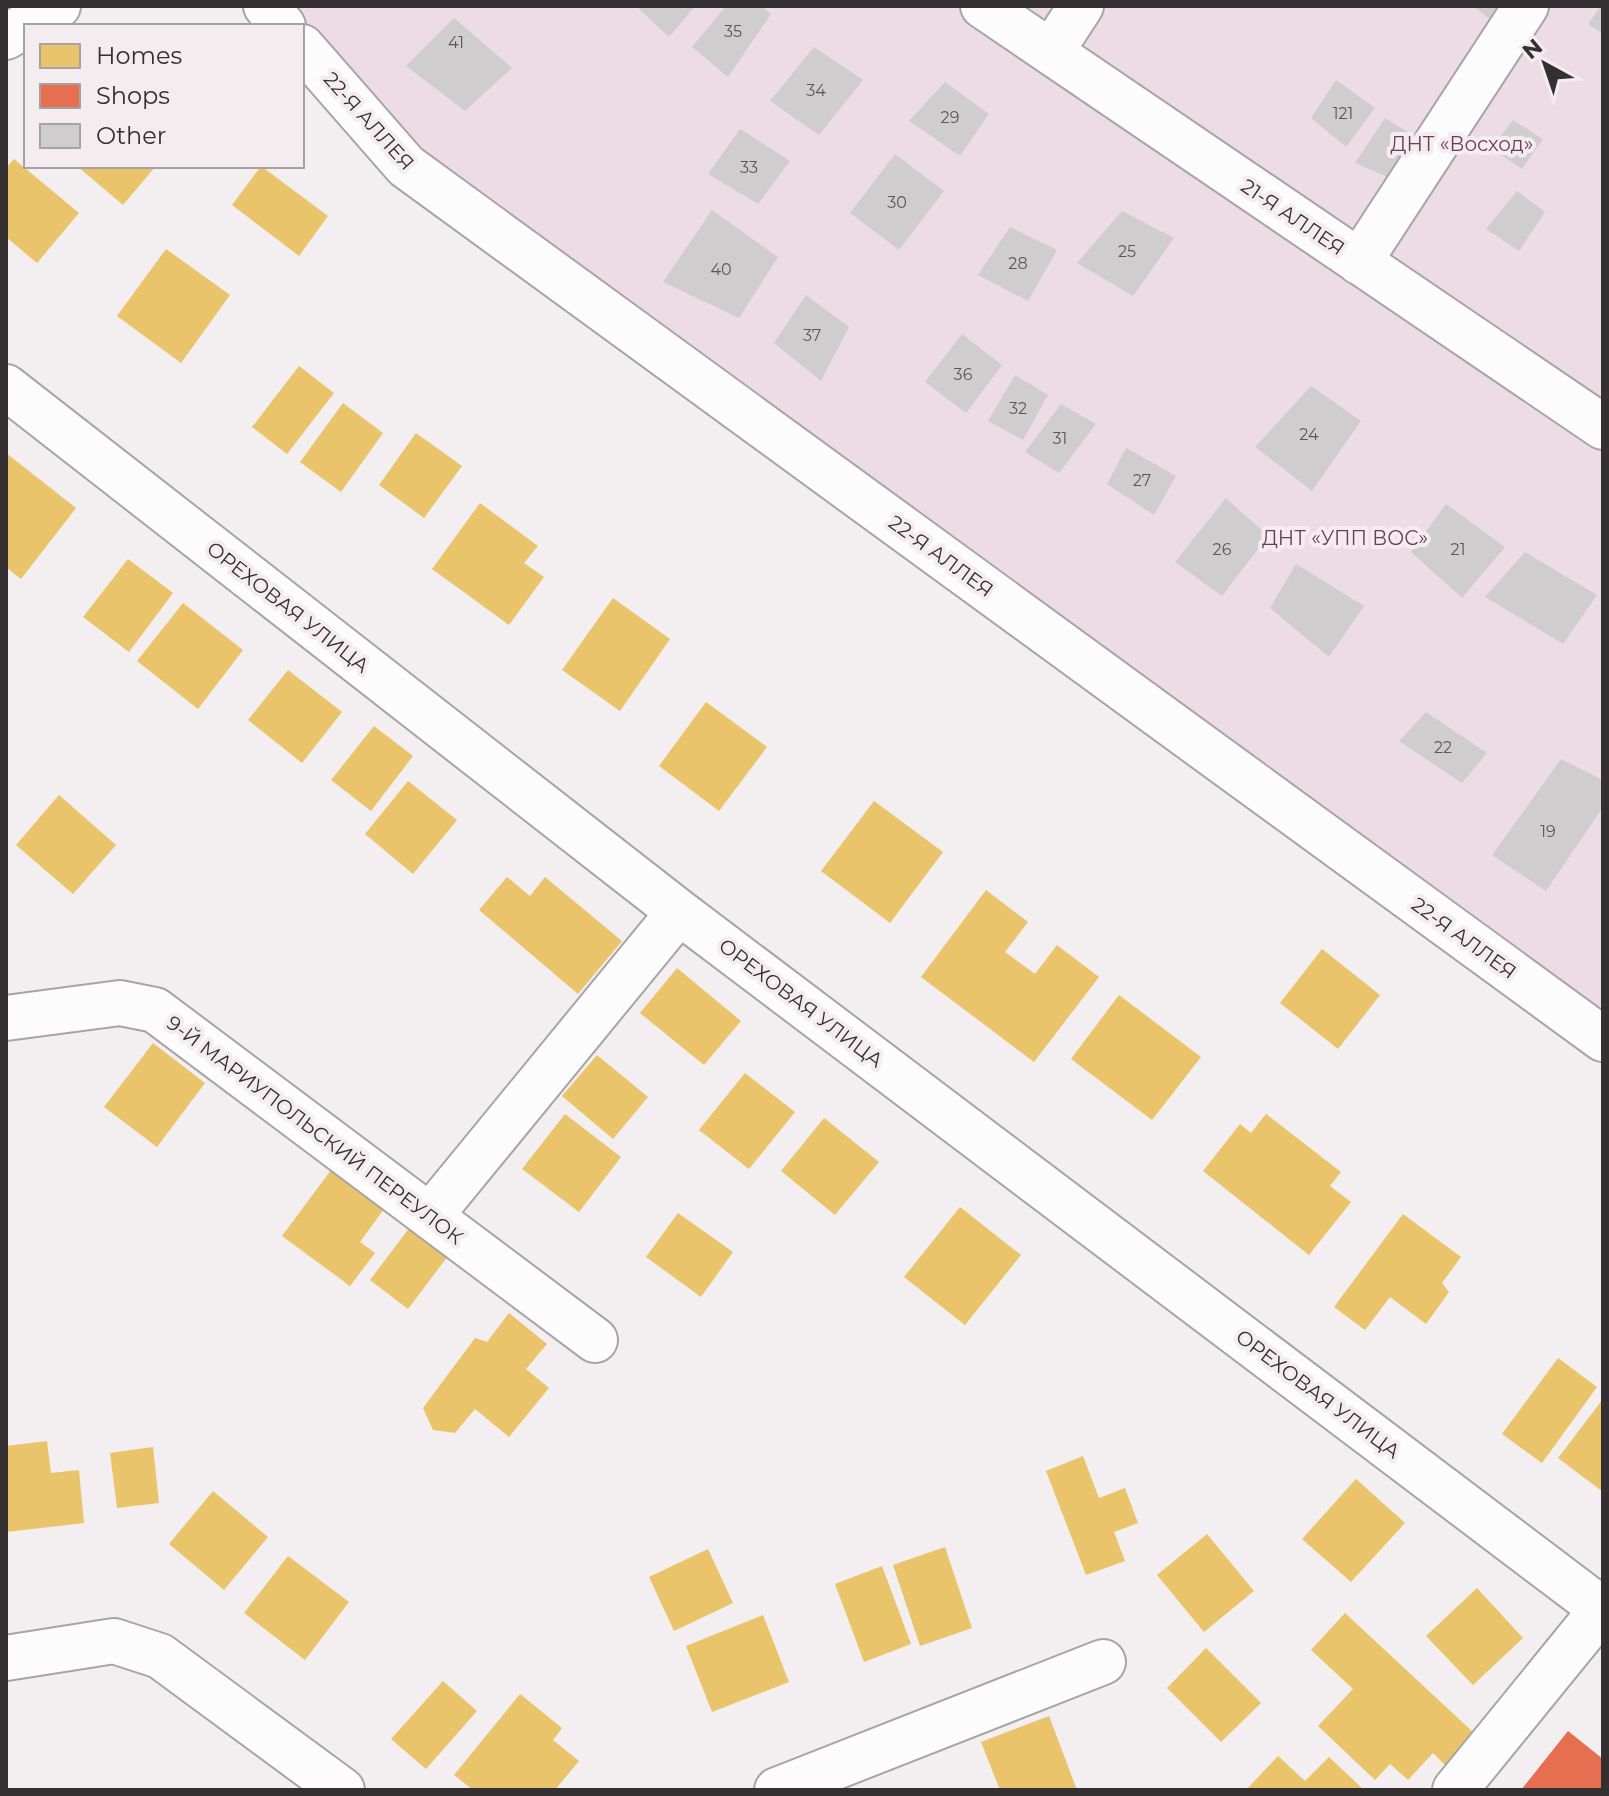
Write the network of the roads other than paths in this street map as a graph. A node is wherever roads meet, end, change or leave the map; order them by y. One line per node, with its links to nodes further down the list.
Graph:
1 (58, 6): 6 (street)
2 (266, 6): 7 (street)
3 (983, 6): 11 (street, 21-Я АЛЛЕЯ)
4 (1081, 6): 11 (street)
5 (1526, 6): 12 (street)
6 (28, 24)
7 (281, 24)
8 (24, 26): 9 (street)
9 (6, 37)
10 (304, 49): 17 (street, 22-Я АЛЛЕЯ)
11 (1051, 52): 12 (street, 21-Я АЛЛЕЯ)
12 (1359, 262): 14 (street, 21-Я АЛЛЕЯ)
13 (6, 387): 15 (street, ОРЕХОВАЯ УЛИЦА)
14 (1603, 427)
15 (679, 912): 18 (street); 20 (street, ОРЕХОВАЯ УЛИЦА)
16 (6, 1018): 18 (street, 9-Й МАРИУПОЛЬСКИЙ ПЕРЕУЛОК)
17 (1603, 1039)
18 (430, 1216): 19 (street, 9-Й МАРИУПОЛЬСКИЙ ПЕРЕУЛОК)
19 (595, 1340)
20 (1603, 1609): 25 (street)
21 (6, 1658): 23 (street)
22 (1103, 1662): 24 (street)
23 (342, 1790)
24 (777, 1790)
25 (1455, 1790)

